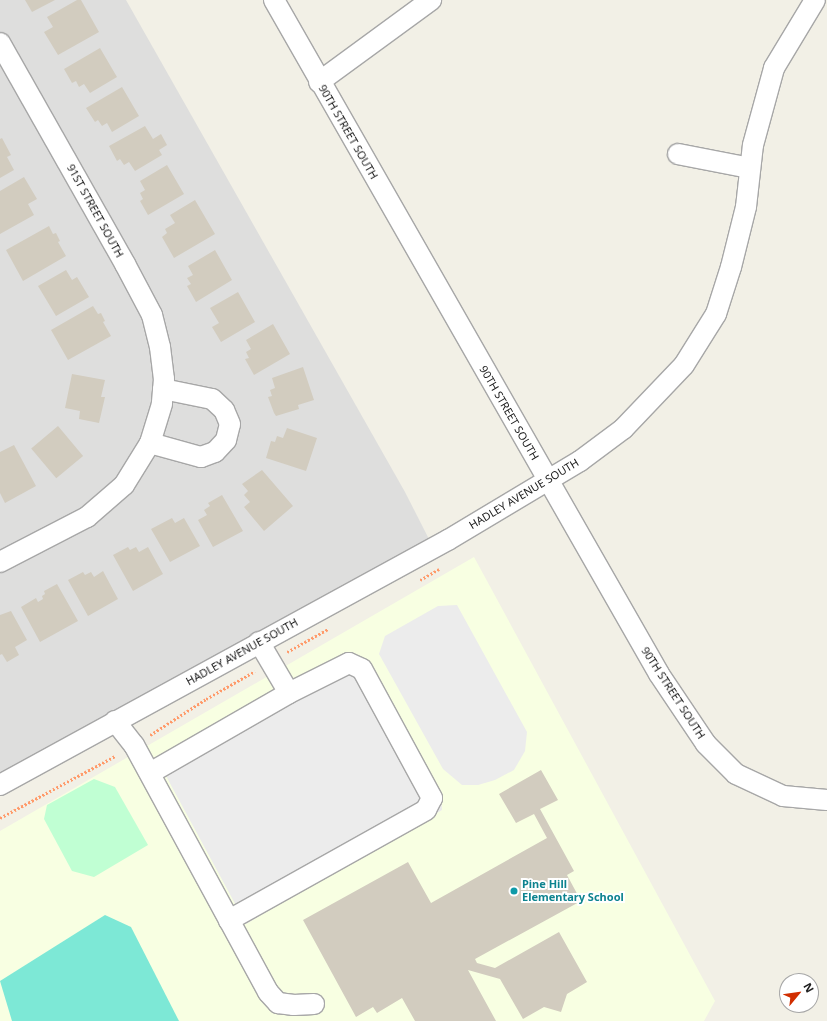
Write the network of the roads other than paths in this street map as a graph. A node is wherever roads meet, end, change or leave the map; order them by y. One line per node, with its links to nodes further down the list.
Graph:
1 (274, 0): 5 (street, 90TH STREET SOUTH)
2 (431, 0): 5 (street)
3 (815, 0): 7 (street, HADLEY AVENUE SOUTH)
4 (0, 42): 8 (street, 91ST STREET SOUTH)
5 (319, 82): 10 (street, 90TH STREET SOUTH)
6 (678, 154): 7 (street)
7 (750, 168): 10 (street, HADLEY AVENUE SOUTH)
8 (163, 389): 9 (street, 91ST STREET SOUTH); 9 (street)
9 (150, 443): 11 (street, 91ST STREET SOUTH)
10 (547, 480): 12 (street, HADLEY AVENUE SOUTH); 17 (street, 90TH STREET SOUTH)
11 (0, 562)
12 (259, 642): 13 (street); 14 (street, HADLEY AVENUE SOUTH)
13 (289, 693): 15 (street); 18 (street)
14 (115, 721): 15 (street); 16 (street, HADLEY AVENUE SOUTH)
15 (150, 773): 18 (street)
16 (0, 784)
17 (827, 800)
18 (229, 920): 19 (street)
19 (314, 1004)

